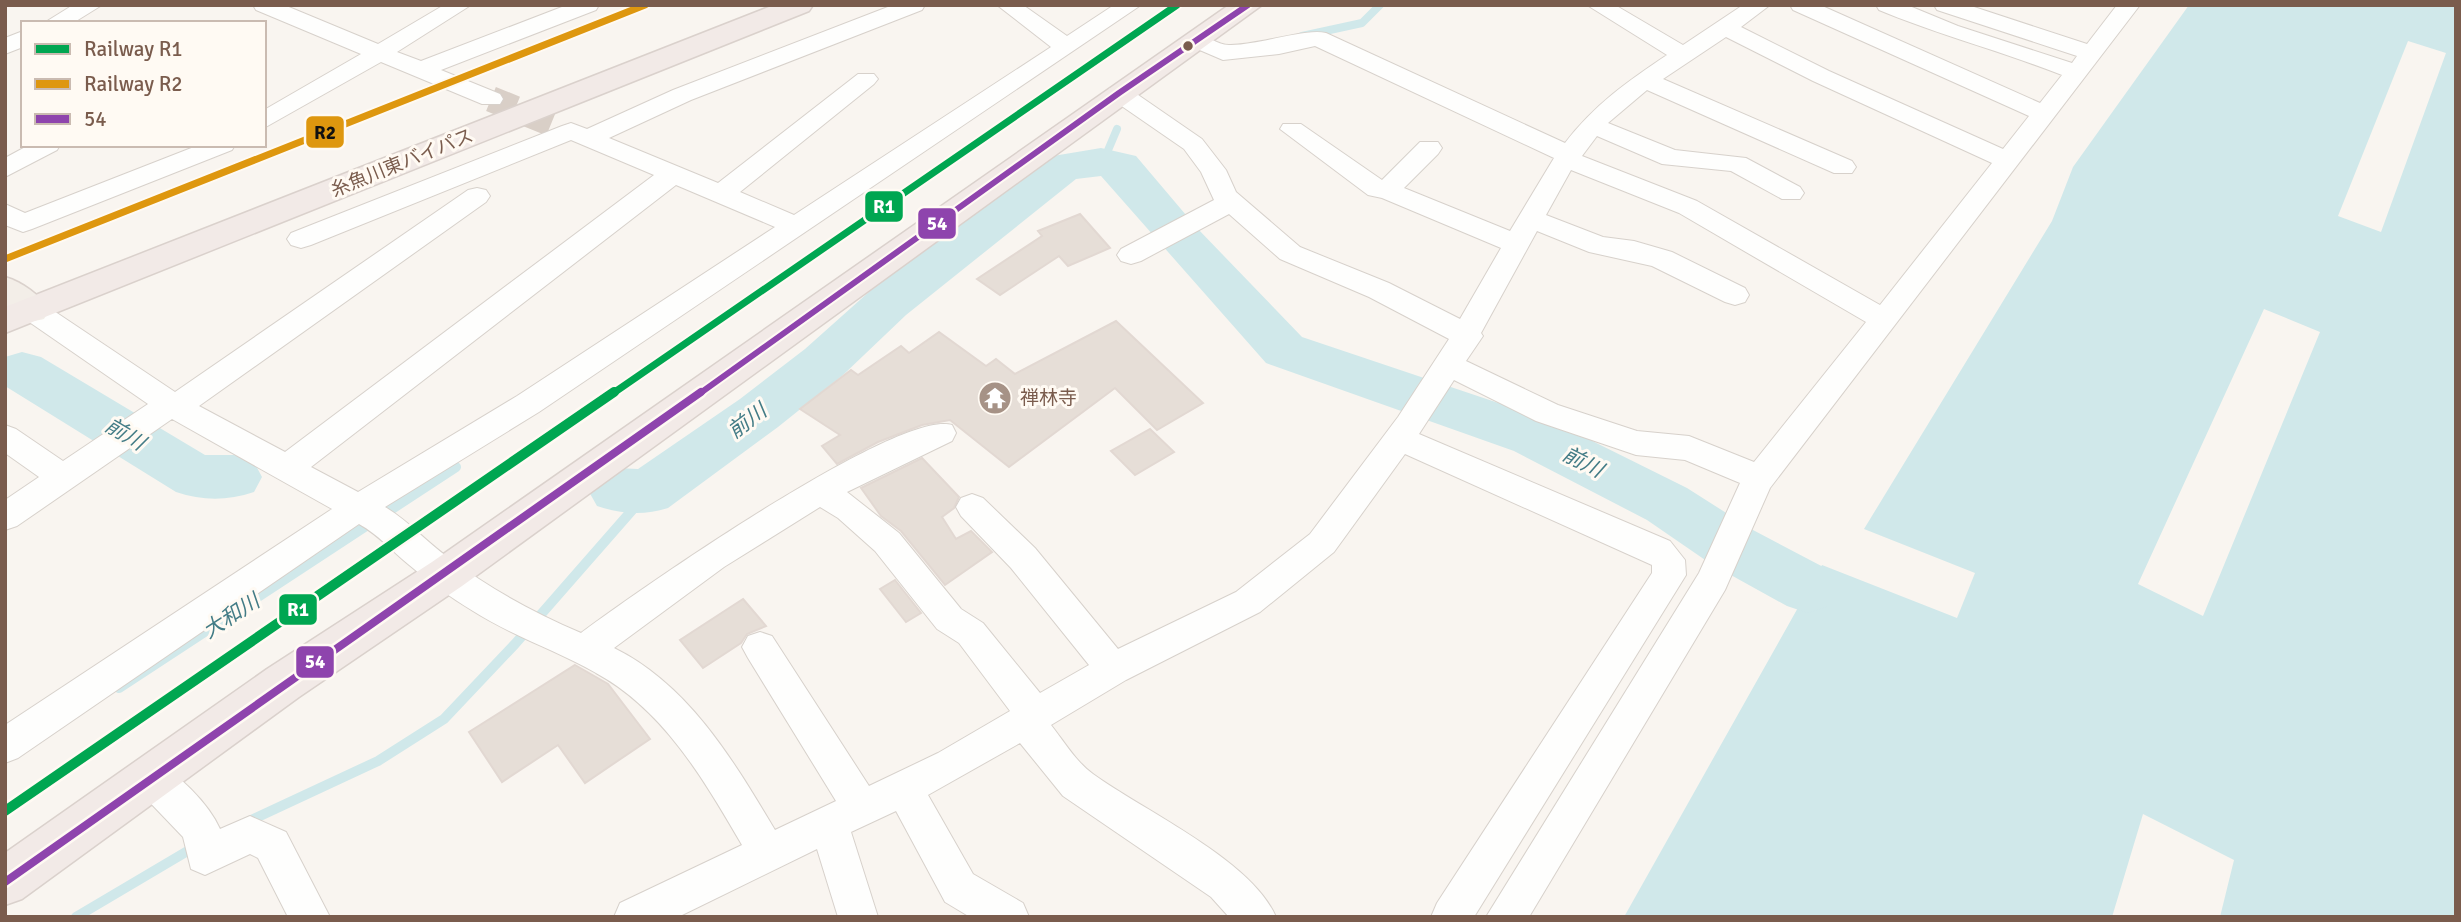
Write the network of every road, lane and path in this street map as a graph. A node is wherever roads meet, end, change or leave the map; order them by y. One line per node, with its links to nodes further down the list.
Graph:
1 (91, 5): 17 (street)
2 (264, 5): 16 (street)
3 (460, 5): 24 (street)
4 (588, 5): 27 (street)
5 (799, 5): 57 (highway, 糸魚川東バイパス)
6 (915, 5): 36 (street)
7 (1008, 5): 23 (street)
8 (1130, 5): 23 (street)
9 (1248, 5): 21 (highway)
10 (1598, 5): 25 (street)
11 (1759, 5): 19 (street)
12 (1801, 5): 32 (street)
13 (1887, 5): 26 (street)
14 (1945, 5): 26 (street)
15 (2129, 5): 26 (street)
16 (287, 15): 18 (street); 24 (street)
17 (59, 21)
18 (266, 26)
19 (1724, 27): 25 (street); 41 (street)
20 (21, 39): 22 (street)
21 (1196, 40): 30 (highway); 40 (street)
22 (5, 47)
23 (1067, 47): 52 (street)
24 (378, 53): 27 (street); 33 (street)
25 (1682, 54): 29 (street)
26 (2085, 63): 32 (street)
27 (420, 70): 31 (street)
28 (866, 79): 47 (street)
29 (1644, 80): 34 (street); 42 (street)
30 (1119, 93): 49 (street); 73 (highway)
31 (491, 99)
32 (2045, 114): 41 (street)
33 (266, 120)
34 (1592, 125): 40 (street); 46 (street)
35 (1292, 129): 45 (street)
36 (572, 132): 44 (street); 53 (street)
37 (44, 147): 43 (street)
38 (218, 147): 50 (street)
39 (1429, 148): 45 (street)
40 (1568, 157): 51 (street); 58 (street)
41 (2008, 161): 58 (street)
42 (1843, 167)
43 (5, 169)
44 (673, 174): 47 (street); 65 (street)
45 (1387, 190): 54 (street)
46 (1791, 193)
47 (721, 194): 52 (street)
48 (477, 195): 61 (street)
49 (1231, 202): 55 (street); 59 (street)
50 (5, 213)
51 (1531, 219): 54 (street); 56 (street)
52 (797, 226): 71 (street)
53 (301, 239)
54 (1517, 244): 59 (street)
55 (1130, 255)
56 (1735, 295)
57 (14, 306): 61 (street)
58 (1884, 320): 67 (street)
59 (1468, 335): 60 (street)
60 (1444, 372): 62 (street); 67 (street)
61 (173, 406): 65 (street); 66 (street)
62 (1405, 432): 76 (street); 89 (street)
63 (941, 433): 68 (street)
64 (5, 436): 66 (street)
65 (288, 468): 71 (street)
66 (63, 478): 69 (street)
67 (1759, 480): 90 (street)
68 (822, 493): 75 (street); 77 (street)
69 (19, 494): 72 (street)
70 (972, 507): 76 (street)
71 (361, 508): 73 (street); 78 (street)
72 (5, 517)
73 (447, 574): 75 (street); 79 (highway)
74 (760, 647): 81 (street)
75 (586, 649): 82 (street)
76 (1112, 669): 77 (street)
77 (1029, 717): 80 (street); 88 (street)
78 (5, 746)
79 (150, 778): 83 (highway); 84 (street)
80 (904, 789): 81 (street); 87 (street)
81 (845, 816): 82 (street); 86 (street)
82 (768, 854): 85 (street)
83 (5, 882)
84 (310, 917)
85 (634, 917)
86 (858, 917)
87 (1009, 917)
88 (1256, 917)
89 (1451, 917)
90 (1506, 917)

